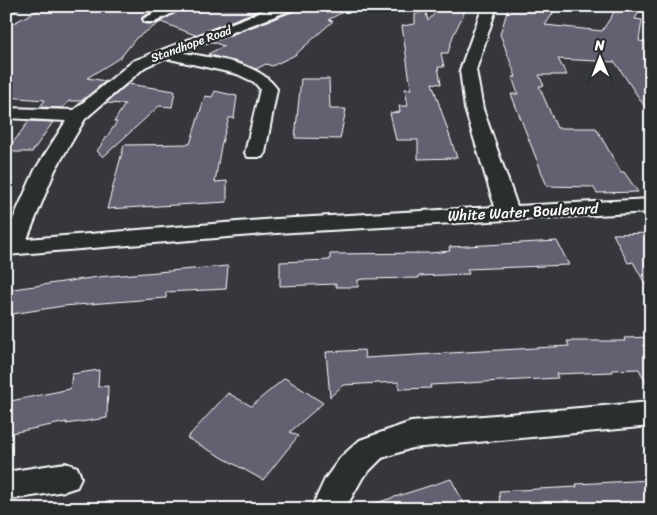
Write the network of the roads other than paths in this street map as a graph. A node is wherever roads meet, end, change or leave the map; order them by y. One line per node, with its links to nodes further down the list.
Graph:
1 (15, 6): 5 (street)
2 (179, 6): 6 (street)
3 (289, 6): 7 (street, Standhope Road)
4 (490, 6): 12 (street)
5 (6, 10)
6 (150, 19)
7 (163, 53): 9 (street, Standhope Road); 10 (street)
8 (6, 113): 9 (street)
9 (78, 116): 13 (street, Standhope Road)
10 (255, 153)
11 (651, 205): 12 (street, White Water Boulevard)
12 (508, 213): 13 (street, White Water Boulevard)
13 (9, 248)
14 (651, 414): 17 (street)
15 (65, 477): 16 (street)
16 (6, 486)
17 (328, 509)

